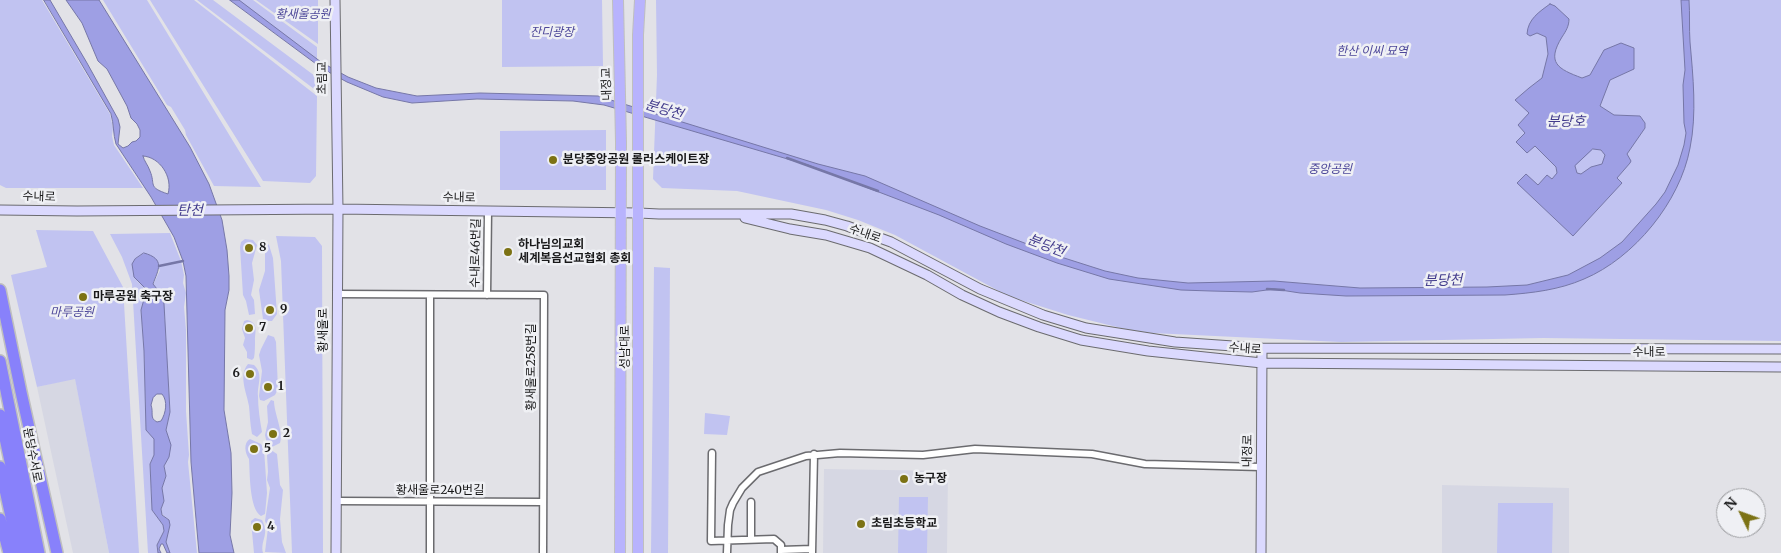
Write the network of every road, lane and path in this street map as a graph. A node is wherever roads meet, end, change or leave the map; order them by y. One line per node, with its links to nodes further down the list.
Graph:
1 (336, 0): 4 (main road, 초림교)
2 (618, 0): 5 (main road, 내정교)
3 (640, 0): 9 (main road, 성남대로)
4 (336, 107): 6 (main road, 황새울로)
5 (621, 142): 10 (main road, 성남대로)
6 (338, 209): 7 (main road, 수내로); 8 (main road, 수내로); 13 (main road, 황새울로)
7 (0, 210)
8 (488, 211): 10 (main road, 수내로); 15 (street, 수내로46번길)
9 (639, 212): 10 (main road, 수내로); 11 (main road, 수내로); 44 (main road, 성남대로)
10 (621, 213): 43 (main road, 성남대로)
11 (732, 214): 16 (main road, 수내로); 19 (main road, 수내로)
12 (0, 290): 39 (highway)
13 (337, 294): 14 (street, 황새울로258번길); 26 (main road, 황새울로)
14 (430, 295): 15 (street, 황새울로258번길); 27 (street)
15 (487, 295): 28 (street, 황새울로258번길)
16 (1262, 348): 17 (main road, 수내로); 19 (main road, 내정로)
17 (1781, 349)
18 (0, 361): 38 (highway, 분당수서로)
19 (1262, 363): 20 (main road, 수내로); 25 (main road, 내정로)
20 (1781, 367)
21 (0, 414): 37 (highway, 분당수서로)
22 (712, 454): 32 (street)
23 (814, 454): 25 (street); 32 (street); 33 (street)
24 (0, 467): 36 (highway)
25 (1261, 467): 46 (main road, 내정로)
26 (337, 502): 27 (street, 황새울로240번길); 40 (main road, 황새울로)
27 (430, 502): 28 (street, 황새울로240번길); 41 (street)
28 (543, 502): 42 (street, 황새울로258번길)
29 (752, 502): 31 (street)
30 (0, 519): 35 (highway)
31 (751, 539): 32 (street); 34 (street)
32 (727, 540): 45 (street)
33 (812, 551): 34 (street)
34 (781, 552)
35 (10, 553)
36 (19, 553)
37 (30, 553)
38 (39, 553)
39 (57, 553)
40 (336, 553)
41 (430, 553)
42 (543, 553)
43 (620, 553)
44 (638, 553)
45 (727, 553)
46 (1261, 553)

